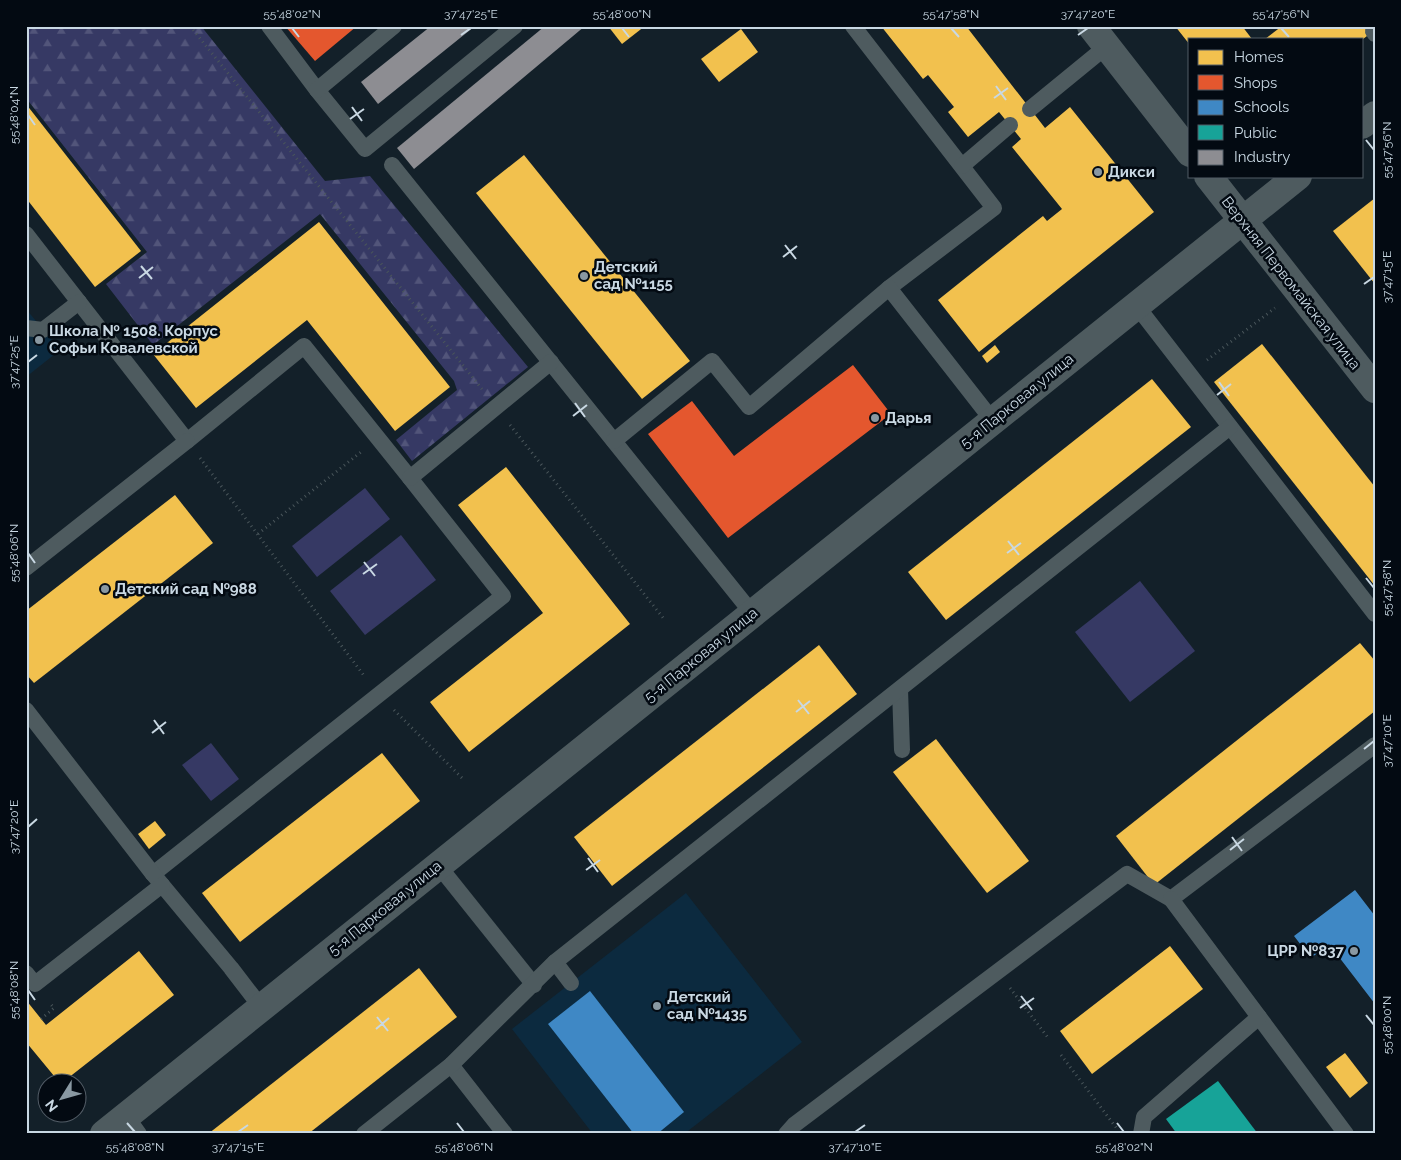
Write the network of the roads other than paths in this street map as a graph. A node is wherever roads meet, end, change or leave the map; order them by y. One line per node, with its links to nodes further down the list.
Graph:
1 (269, 26): 6 (lane)
2 (394, 26): 6 (lane)
3 (515, 26): 6 (lane)
4 (853, 26): 13 (lane)
5 (1099, 36): 7 (lane); 11 (street)
6 (316, 90)
7 (1030, 109)
8 (1375, 115): 9 (street)
9 (1364, 123)
10 (1010, 125): 13 (lane)
11 (1188, 150)
12 (392, 165): 22 (lane)
13 (962, 166): 18 (lane)
14 (1210, 178): 16 (street, Верхняя Первомайская улица)
15 (1296, 178): 16 (street, 5-я Парковая улица)
16 (1243, 221): 20 (street, 5-я Парковая улица); 23 (street, Верхняя Первомайская улица)
17 (26, 234): 19 (lane)
18 (889, 288): 24 (lane); 27 (lane)
19 (79, 302): 21 (lane); 26 (lane)
20 (1136, 305): 24 (street, 5-я Парковая улица); 25 (lane)
21 (26, 328)
22 (551, 362): 27 (lane); 28 (lane)
23 (1375, 390)
24 (993, 421): 30 (street, 5-я Парковая улица)
25 (1230, 427): 31 (lane); 32 (lane)
26 (187, 441): 28 (lane); 29 (lane)
27 (614, 442): 30 (lane)
28 (410, 478): 37 (lane)
29 (26, 568)
30 (752, 613): 36 (street, 5-я Парковая улица)
31 (1375, 614)
32 (900, 689): 35 (lane); 39 (lane)
33 (26, 710): 37 (lane)
34 (1375, 745): 38 (lane)
35 (902, 750)
36 (438, 865): 42 (lane); 43 (street, 5-я Парковая улица)
37 (158, 880): 40 (lane); 43 (lane)
38 (1170, 900): 44 (lane); 50 (lane)
39 (555, 962): 41 (lane); 42 (lane)
40 (26, 973)
41 (571, 983)
42 (534, 985): 45 (lane)
43 (261, 1007): 46 (street, 5-я Парковая улица)
44 (1260, 1017): 51 (lane); 52 (lane)
45 (451, 1065): 48 (lane); 49 (lane)
46 (133, 1125): 47 (street, 5-я Парковая улица)
47 (104, 1134)
48 (364, 1134)
49 (505, 1134)
50 (786, 1134)
51 (1141, 1134)
52 (1346, 1134)

